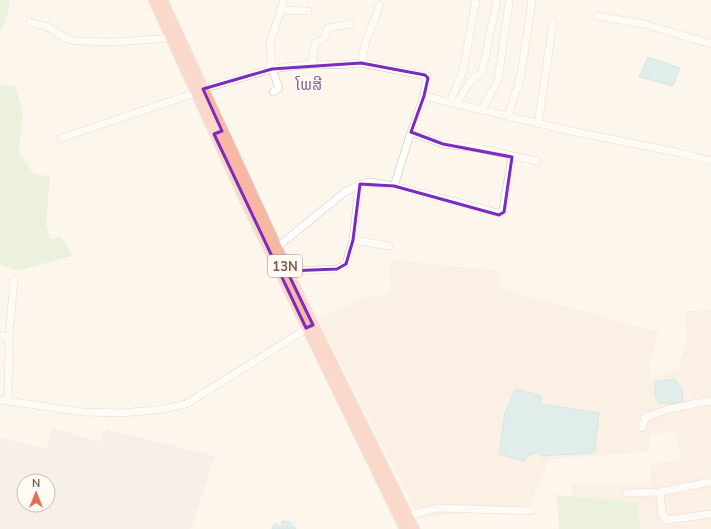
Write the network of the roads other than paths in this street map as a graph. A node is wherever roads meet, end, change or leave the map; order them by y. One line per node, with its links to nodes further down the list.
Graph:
1 (154, 0): 15 (highway, 13N)
2 (162, 0): 20 (highway, 13N)
3 (284, 0): 9 (street)
4 (476, 0): 23 (street)
5 (497, 0): 23 (street)
6 (532, 0): 25 (street)
7 (510, 3): 24 (street)
8 (380, 5): 17 (street)
9 (281, 10): 10 (street); 19 (street)
10 (308, 11)
11 (597, 16): 16 (street)
12 (30, 22): 15 (street)
13 (553, 23): 26 (street)
14 (351, 24): 18 (street)
15 (171, 38): 20 (highway, 13N)
16 (711, 44)
17 (361, 62): 18 (street); 22 (street)
18 (312, 64): 19 (street)
19 (272, 69): 20 (street); 21 (street)
20 (199, 91): 27 (highway, 13N); 29 (street)
21 (273, 92)
22 (424, 96): 23 (street); 28 (street)
23 (454, 103): 24 (street)
24 (482, 109): 25 (street)
25 (508, 116): 26 (street)
26 (538, 124): 32 (street)
27 (218, 132): 37 (highway, 13N); 40 (highway, 13N)
28 (411, 132): 30 (street); 34 (street)
29 (61, 138)
30 (512, 157): 31 (street); 34 (street)
31 (537, 161)
32 (711, 162)
33 (359, 185): 34 (street); 35 (street); 37 (street)
34 (394, 186)
35 (353, 240): 36 (street); 38 (street)
36 (389, 246)
37 (276, 248): 38 (highway, 13N)
38 (287, 270): 40 (highway, 13N)
39 (14, 280): 42 (street)
40 (309, 326): 49 (street); 56 (highway, 13N); 57 (highway, 13N)
41 (0, 336): 42 (street)
42 (9, 337): 44 (street)
43 (0, 364): 44 (street)
44 (8, 364): 45 (street)
45 (8, 385): 47 (street); 49 (street)
46 (0, 400): 47 (street)
47 (8, 400): 49 (street)
48 (711, 401): 50 (street)
49 (16, 402)
50 (642, 428)
51 (711, 482): 52 (street)
52 (660, 492): 53 (street); 55 (street)
53 (626, 493)
54 (531, 512): 56 (street)
55 (711, 514)
56 (408, 516): 58 (highway, 13N)
57 (405, 529)
58 (414, 529)

